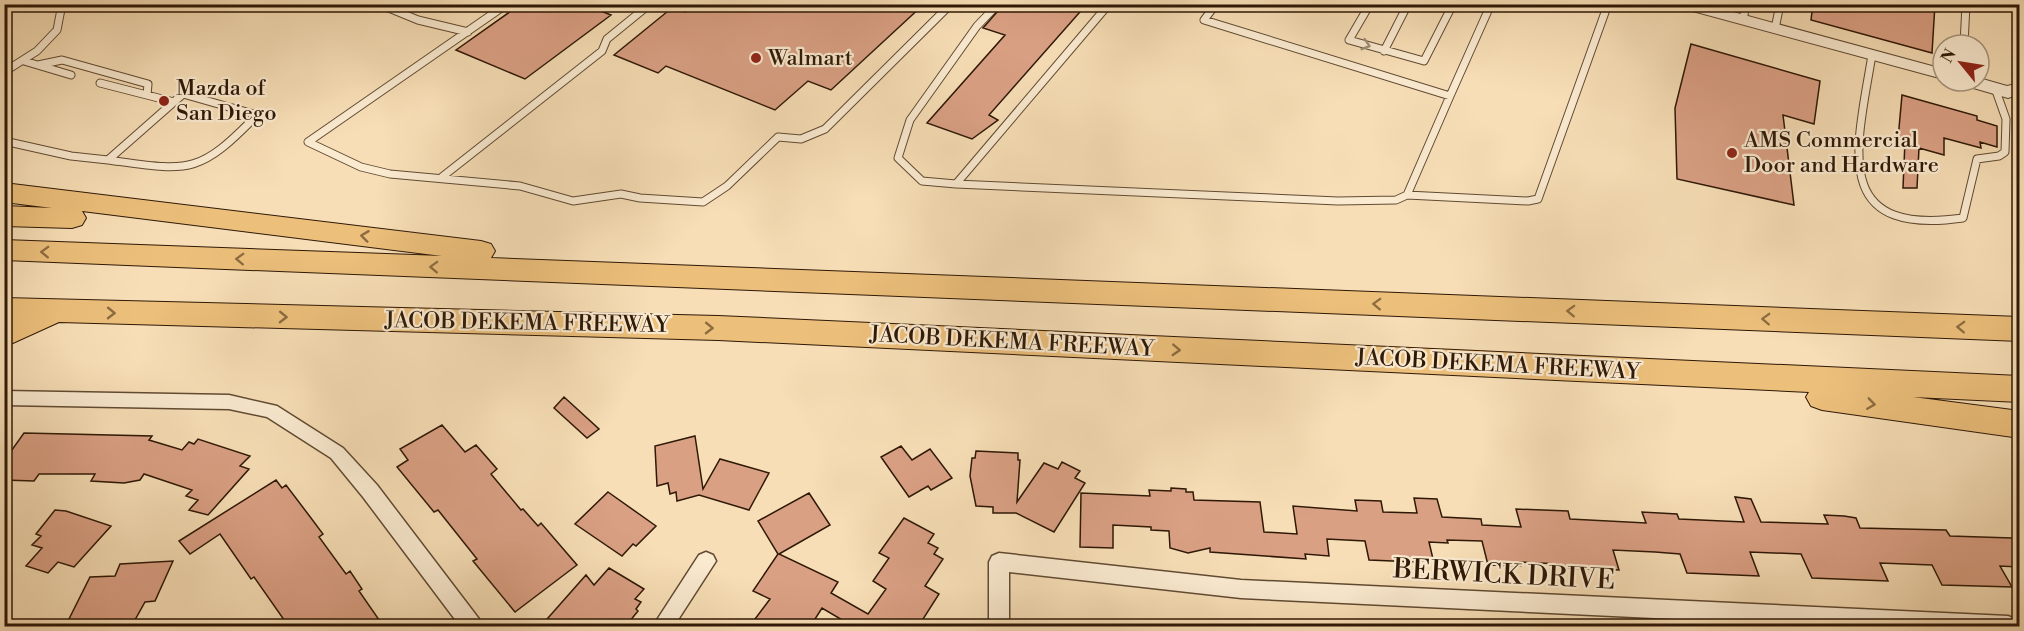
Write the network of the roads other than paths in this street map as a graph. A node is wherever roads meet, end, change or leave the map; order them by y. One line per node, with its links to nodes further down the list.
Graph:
1 (62, 4): 23 (lane)
2 (379, 4): 19 (lane)
3 (507, 4): 19 (lane)
4 (650, 4): 37 (lane)
5 (951, 4): 37 (lane)
6 (998, 4): 38 (lane)
7 (1109, 4): 38 (lane)
8 (1216, 4): 33 (lane)
9 (1370, 4): 21 (lane, one-way to 21)
10 (1408, 4): 21 (lane)
11 (1452, 4): 21 (lane)
12 (1491, 4): 33 (lane)
13 (1608, 4): 40 (lane)
14 (1684, 4): 17 (street)
15 (1780, 4): 18 (lane)
16 (1966, 4): 20 (lane)
17 (1745, 12): 18 (street)
18 (1774, 29): 22 (street)
19 (468, 32): 37 (lane)
20 (1965, 33)
21 (1384, 51)
22 (1872, 55): 25 (street); 30 (lane)
23 (24, 61): 24 (lane); 26 (lane)
24 (38, 65): 27 (lane); 32 (lane)
25 (1931, 71)
26 (4, 72)
27 (71, 75)
28 (100, 83): 32 (lane)
29 (1991, 87): 30 (street)
30 (1995, 88): 31 (street)
31 (2019, 88)
32 (147, 95): 34 (lane)
33 (1450, 96): 40 (lane)
34 (174, 102): 36 (lane); 36 (lane)
35 (4, 141): 36 (lane)
36 (108, 160)
37 (441, 177)
38 (956, 184): 40 (lane)
39 (4, 192): 42 (highway)
40 (1407, 195)
41 (4, 216): 42 (highway)
42 (273, 225): 44 (highway, one-way to 42)
43 (4, 250): 44 (highway, one-way to 43)
44 (682, 276): 47 (highway, one-way to 44)
45 (4, 309): 46 (highway, JACOB DEKEMA FREEWAY)
46 (52, 312): 48 (highway); 49 (highway, JACOB DEKEMA FREEWAY, one-way to 49)
47 (2019, 329)
48 (4, 335)
49 (1647, 372): 50 (highway, JACOB DEKEMA FREEWAY); 52 (highway, one-way to 52)
50 (2019, 389)
51 (4, 398): 55 (street)
52 (2019, 425)
53 (706, 561): 56 (street)
54 (1882, 624): 57 (street, BERWICK DRIVE); 58 (street, BERWICK DRIVE)
55 (472, 627)
56 (663, 627)
57 (999, 627)
58 (2008, 627)

